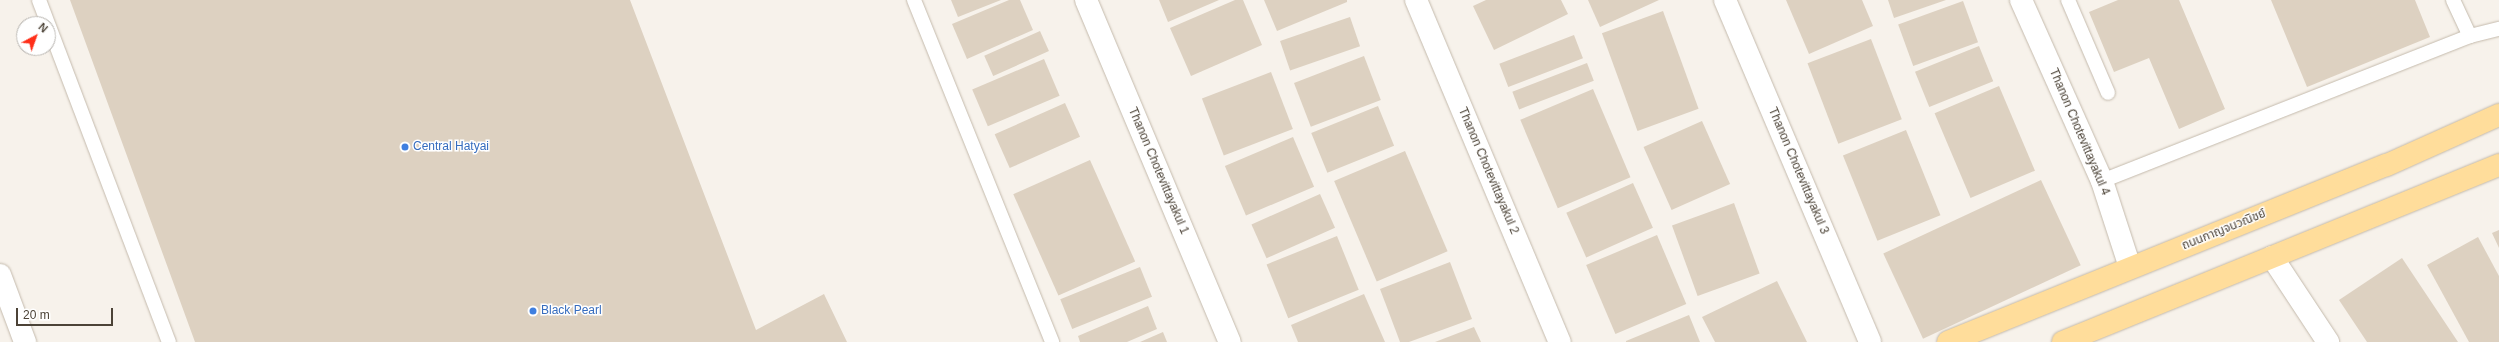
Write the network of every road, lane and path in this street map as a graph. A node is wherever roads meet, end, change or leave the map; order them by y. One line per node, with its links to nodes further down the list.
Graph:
1 (39, 0): 19 (lane)
2 (914, 0): 20 (lane)
3 (1086, 0): 21 (street, Thanon Chotevittayakul 1)
4 (1416, 0): 22 (street, Thanon Chotevittayakul 2)
5 (1725, 0): 23 (street, Thanon Chotevittayakul 3)
6 (2021, 0): 14 (street, Thanon Chotevittayakul 4)
7 (2068, 0): 11 (lane)
8 (2453, 0): 10 (lane)
9 (2499, 29): 10 (lane)
10 (2470, 36): 14 (lane)
11 (2108, 93)
12 (2499, 115): 16 (main road, ถนนกาญจนวณิชย์)
13 (2499, 165): 15 (main road)
14 (2102, 181): 16 (street, Thanon Chotevittayakul 4)
15 (2272, 257): 25 (main road); 26 (street)
16 (2130, 267): 24 (main road, ถนนกาญจนวณิชย์)
17 (0, 275): 18 (street)
18 (25, 342)
19 (169, 342)
20 (1052, 342)
21 (1230, 342)
22 (1560, 342)
23 (1870, 342)
24 (1948, 342)
25 (2063, 342)
26 (2328, 342)

